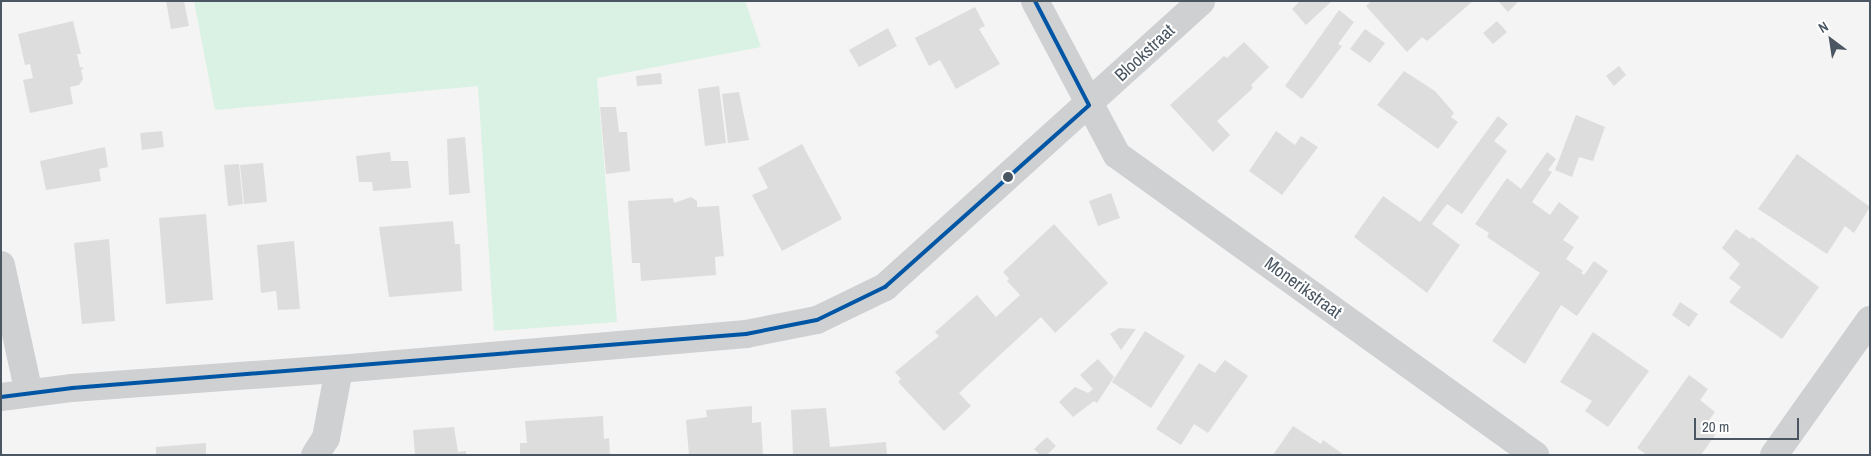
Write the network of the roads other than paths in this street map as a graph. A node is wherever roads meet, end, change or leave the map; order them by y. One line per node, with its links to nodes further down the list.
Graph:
1 (1035, 1): 3 (street, Monerikstraat)
2 (1201, 1): 3 (street, Blookstraat)
3 (1089, 105): 6 (street, Blookstraat); 10 (street, Monerikstraat)
4 (1, 265): 7 (street)
5 (1870, 320): 11 (street)
6 (339, 369): 7 (street, Blookstraat); 9 (street)
7 (29, 393): 8 (street, Blookstraat)
8 (1, 397)
9 (315, 455)
10 (1535, 455)
11 (1774, 455)

